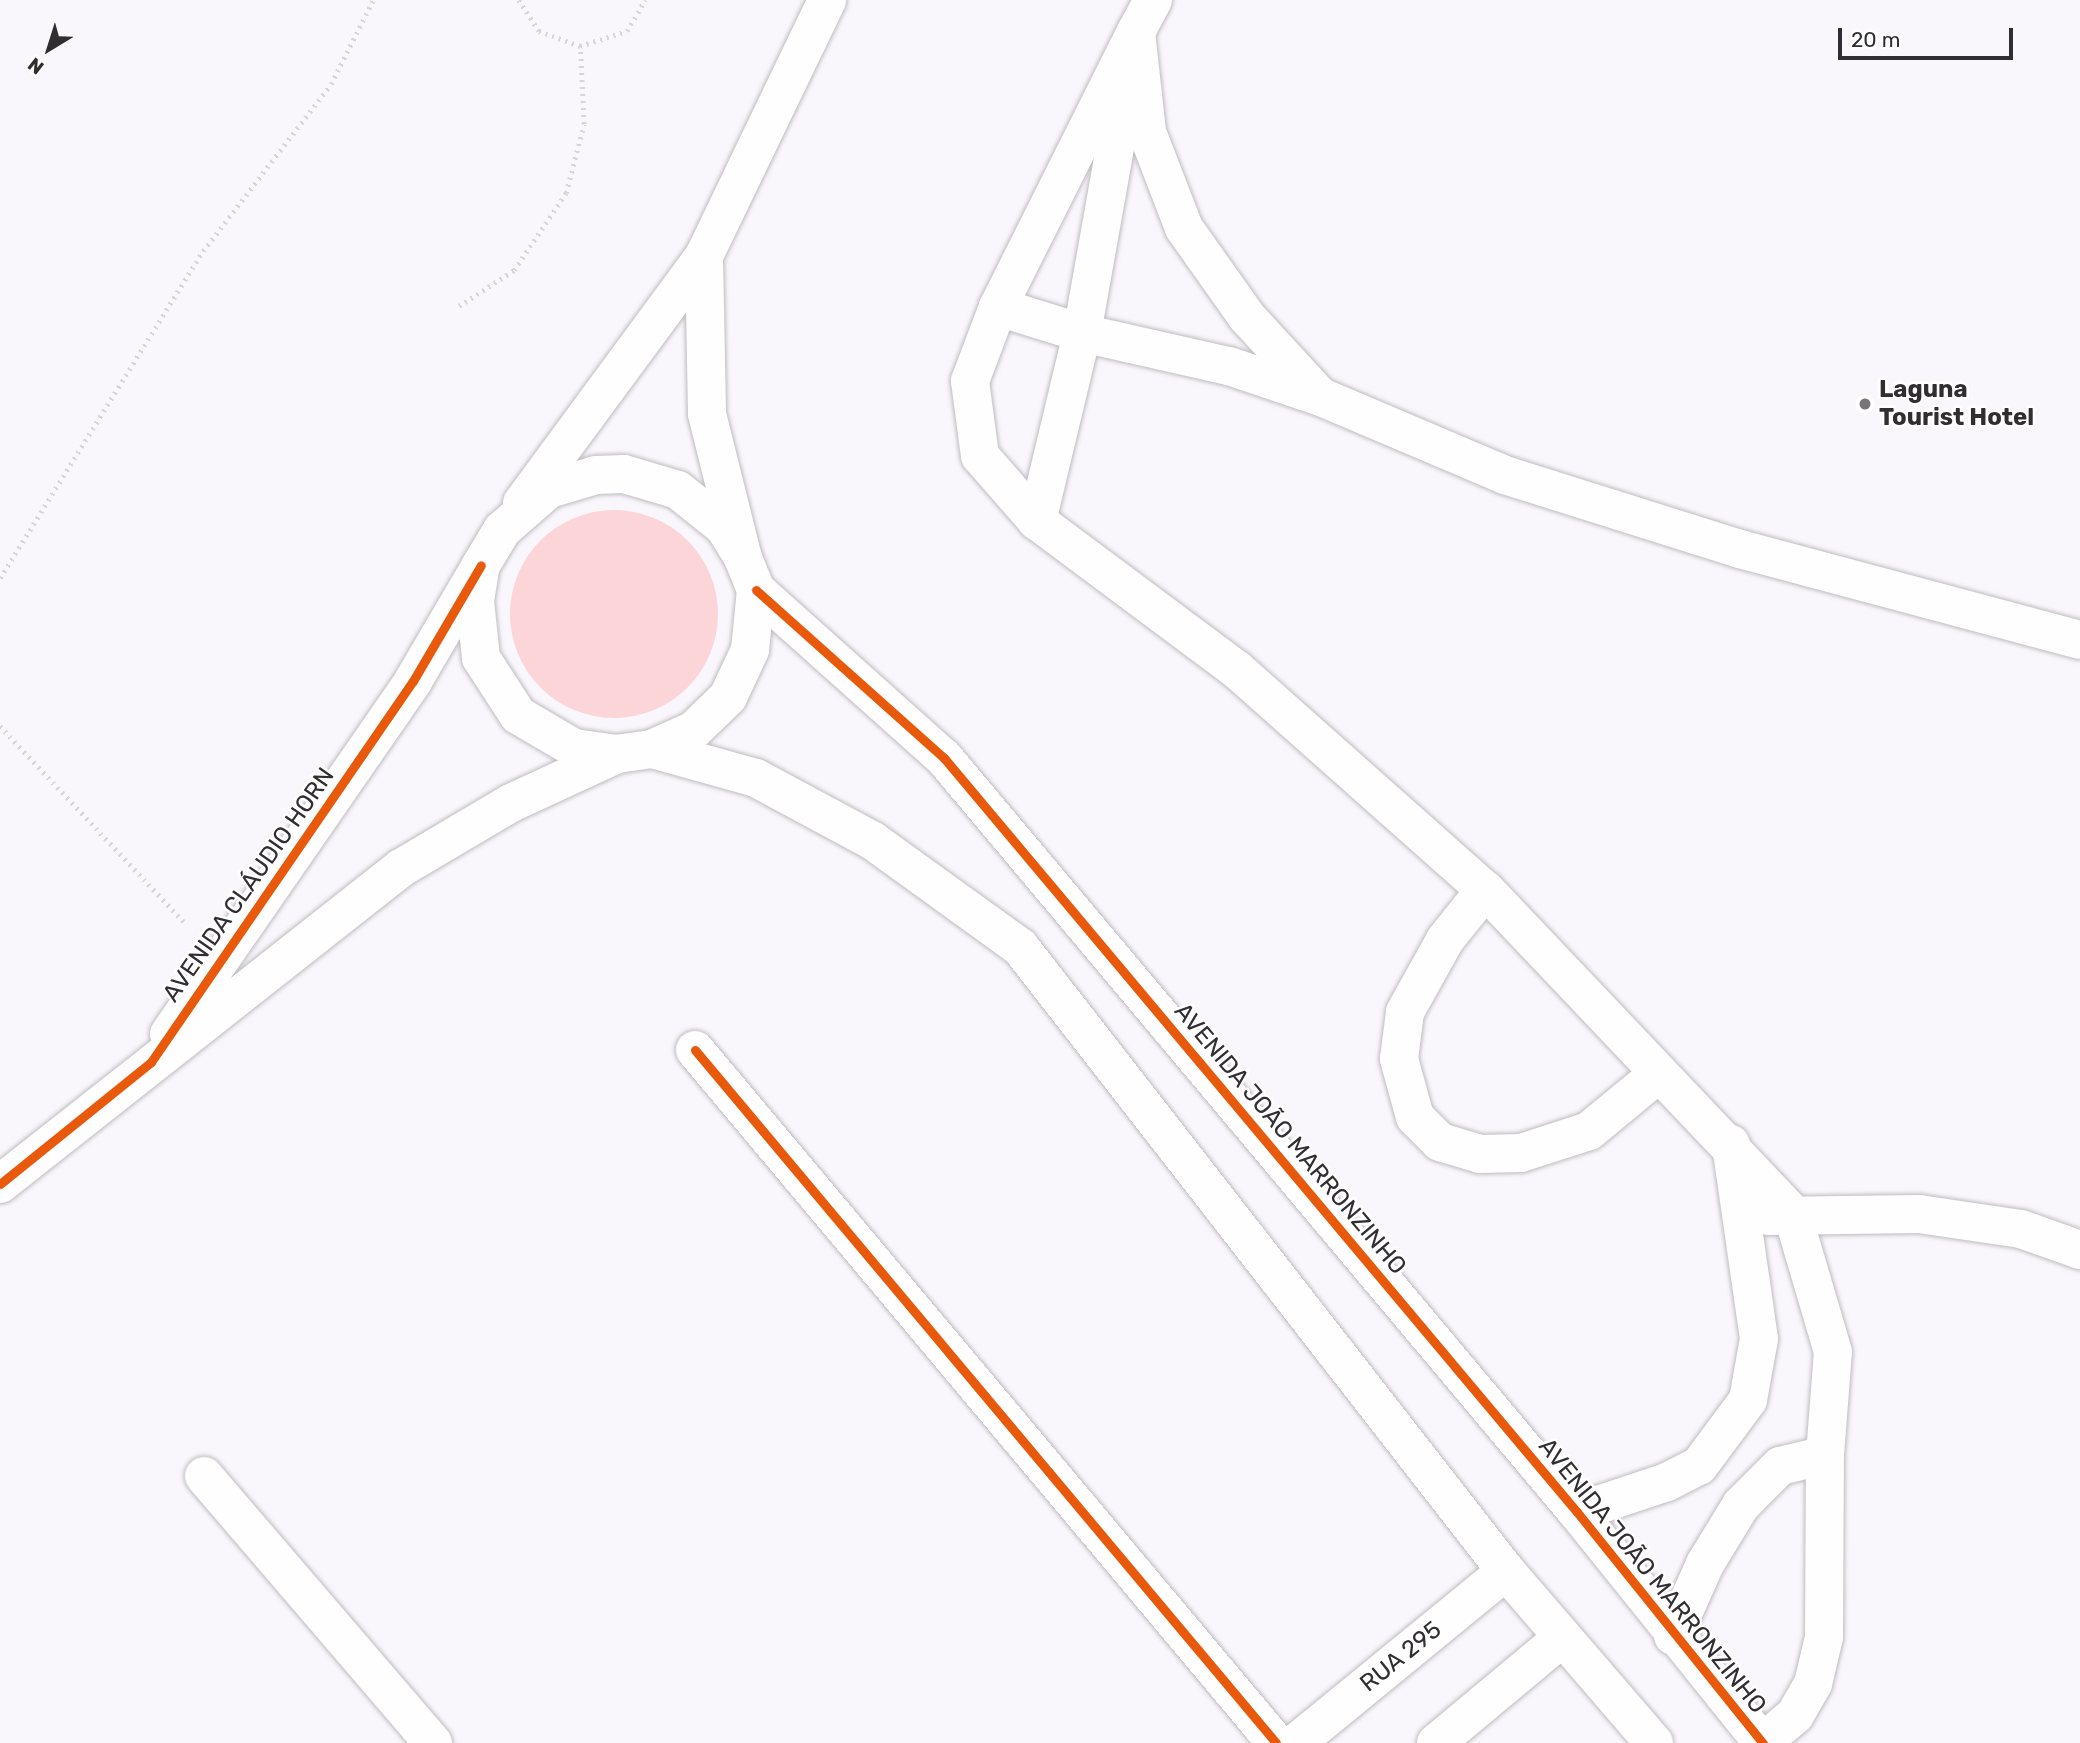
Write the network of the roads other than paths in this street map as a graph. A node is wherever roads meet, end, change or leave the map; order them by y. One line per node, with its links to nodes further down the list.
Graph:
1 (827, 0): 3 (main road)
2 (1144, 16): 4 (main road); 5 (main road); 6 (main road)
3 (704, 256): 8 (main road); 10 (main road)
4 (999, 307): 5 (main road); 7 (main road)
5 (1082, 333): 6 (main road); 7 (main road)
6 (1321, 397): 11 (main road)
7 (1037, 521): 13 (main road)
8 (502, 530): 9 (main road, AVENIDA CLÁUDIO HORN); 10 (main road, AVENIDA JOÃO MARRONZINHO)
9 (481, 565): 12 (main road); 15 (main road, AVENIDA CLÁUDIO HORN)
10 (750, 574): 12 (main road, AVENIDA CLÁUDIO HORN); 26 (main road, AVENIDA JOÃO MARRONZINHO)
11 (2080, 640)
12 (634, 752): 15 (main road, AVENIDA CLÁUDIO HORN); 27 (main road)
13 (1485, 890): 16 (main road); 16 (main road)
14 (695, 1050): 31 (main road)
15 (151, 1062): 18 (main road, AVENIDA CLÁUDIO HORN)
16 (1658, 1074): 17 (main road)
17 (1731, 1144): 19 (main road); 20 (main road)
18 (0, 1184)
19 (1792, 1213): 20 (main road); 21 (main road); 22 (main road)
20 (1740, 1220): 23 (main road)
21 (2080, 1250)
22 (1825, 1455): 25 (main road); 35 (main road)
23 (1699, 1466): 25 (main road); 26 (main road)
24 (204, 1476): 30 (main road)
25 (1741, 1505): 28 (main road)
26 (1577, 1512): 28 (main road, AVENIDA JOÃO MARRONZINHO)
27 (1506, 1572): 29 (main road); 32 (main road, RUA 295)
28 (1673, 1636): 35 (main road, AVENIDA JOÃO MARRONZINHO)
29 (1562, 1638): 33 (main road); 34 (main road)
30 (433, 1743)
31 (1276, 1743)
32 (1296, 1743)
33 (1436, 1743)
34 (1654, 1743)
35 (1762, 1743)

